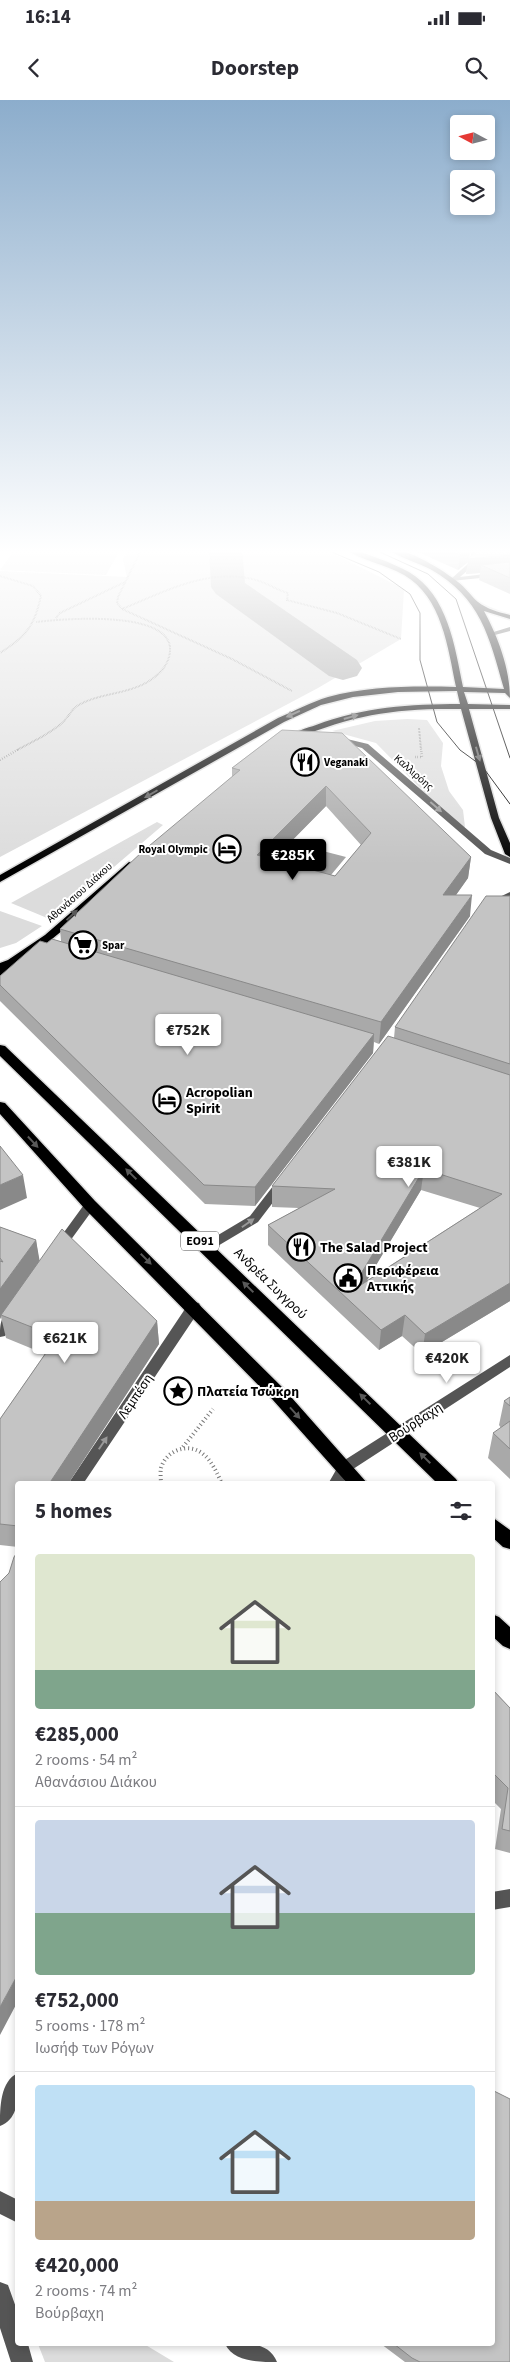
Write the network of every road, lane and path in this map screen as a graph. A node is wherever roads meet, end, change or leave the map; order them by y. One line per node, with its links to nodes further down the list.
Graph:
1 (170, 654): 15 (path)
2 (220, 654): 8 (path)
3 (452, 654): 7 (main road)
4 (497, 654): 5 (main road)
5 (501, 668): 6 (main road); 9 (main road)
6 (510, 671)
7 (460, 690): 9 (main road); 10 (main road); 19 (main road, one-way to 19)
8 (294, 692)
9 (509, 693)
10 (465, 707): 11 (main road); 13 (main road, one-way to 10); 16 (main road, one-way to 16)
11 (510, 707)
12 (419, 723): 14 (path)
13 (285, 740): 18 (street, Καλλιρόης, one-way to 18)
14 (407, 757)
15 (0, 760)
16 (510, 854)
17 (134, 861): 22 (main road, Αθανάσιου Διάκου, one-way to 17)
18 (510, 861)
19 (0, 878)
20 (510, 895): 21 (street)
21 (481, 909)
22 (35, 947): 23 (street); 24 (main road, Αθανάσιου Διάκου)
23 (50, 952)
24 (12, 962): 25 (main road, Αθανάσιου Διάκου); 26 (highway)
25 (0, 967)
26 (0, 972)
27 (0, 1049): 31 (highway, Ανδρέα Συγγρού / ΕΟ91, one-way to 27)
28 (0, 1106): 30 (highway, one-way to 30)
29 (289, 1173): 31 (street, one-way to 29)
30 (90, 1204): 32 (street); 33 (highway, one-way to 33)
31 (207, 1247): 38 (highway, Ανδρέα Συγγρού / ΕΟ91, one-way to 31)
32 (51, 1260)
33 (194, 1307): 40 (highway, one-way to 40); 41 (street, Λεμπέση, one-way to 33)
34 (17, 1308): 35 (street)
35 (0, 1332)
36 (510, 1360): 38 (street, Βούρβαχη)
37 (213, 1408): 39 (path)
38 (400, 1433): 40 (street, Βούρβαχη); 46 (highway, Ανδρέα Συγγρού / ΕΟ91, one-way to 38)
39 (183, 1447): 42 (path); 43 (path)
40 (345, 1467): 44 (street); 45 (highway)
41 (77, 1481)
42 (161, 1481)
43 (220, 1481)
44 (337, 1481)
45 (357, 1481)
46 (447, 1481)
47 (495, 1528): 48 (highway)
48 (510, 1541)
49 (495, 1626): 50 (highway)
50 (510, 1640)
51 (510, 1898): 52 (street)
52 (495, 1900)
53 (15, 2088): 54 (street)
54 (0, 2116)
55 (0, 2202): 56 (street)
56 (15, 2210)
57 (0, 2293): 58 (street)
58 (15, 2340)
59 (17, 2346): 62 (street)
60 (239, 2346): 61 (street)
61 (264, 2361)
62 (22, 2362)

